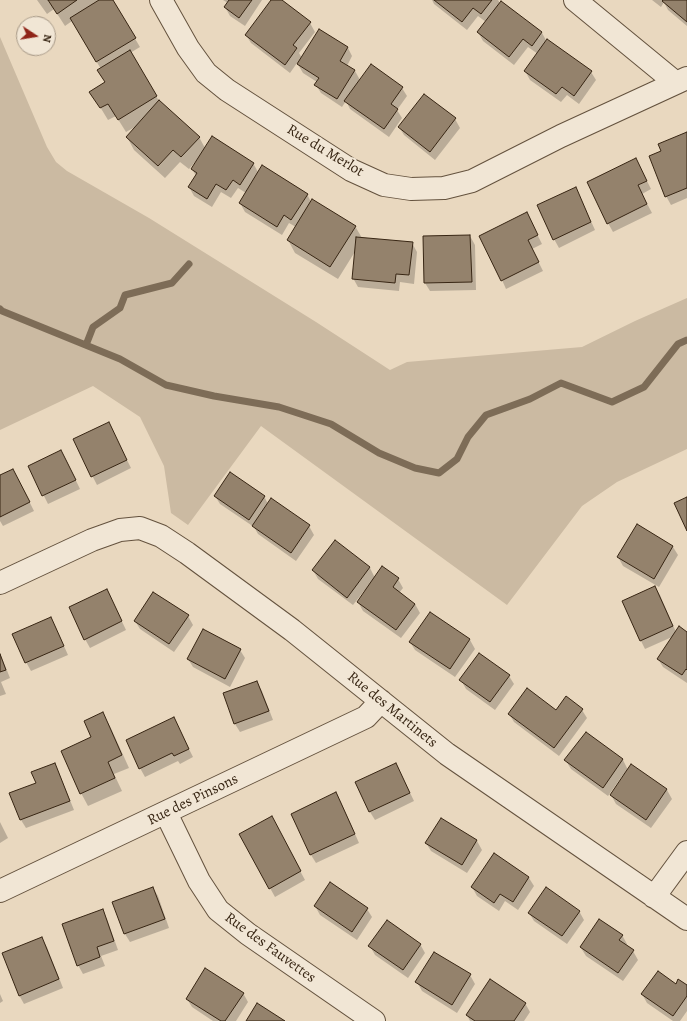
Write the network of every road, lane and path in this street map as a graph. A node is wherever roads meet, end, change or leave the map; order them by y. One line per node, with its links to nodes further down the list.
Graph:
1 (161, 0): 3 (street, Rue du Merlot)
2 (575, 0): 3 (street)
3 (681, 80)
4 (0, 583): 5 (street, Rue des Martinets)
5 (381, 701): 6 (street, Rue des Pinsons); 9 (street, Rue des Martinets)
6 (166, 813): 8 (street, Rue des Pinsons); 11 (street, Rue des Fauvettes)
7 (687, 852): 9 (street)
8 (0, 891)
9 (654, 897): 10 (street, Rue des Martinets)
10 (687, 919)
11 (374, 1021)

